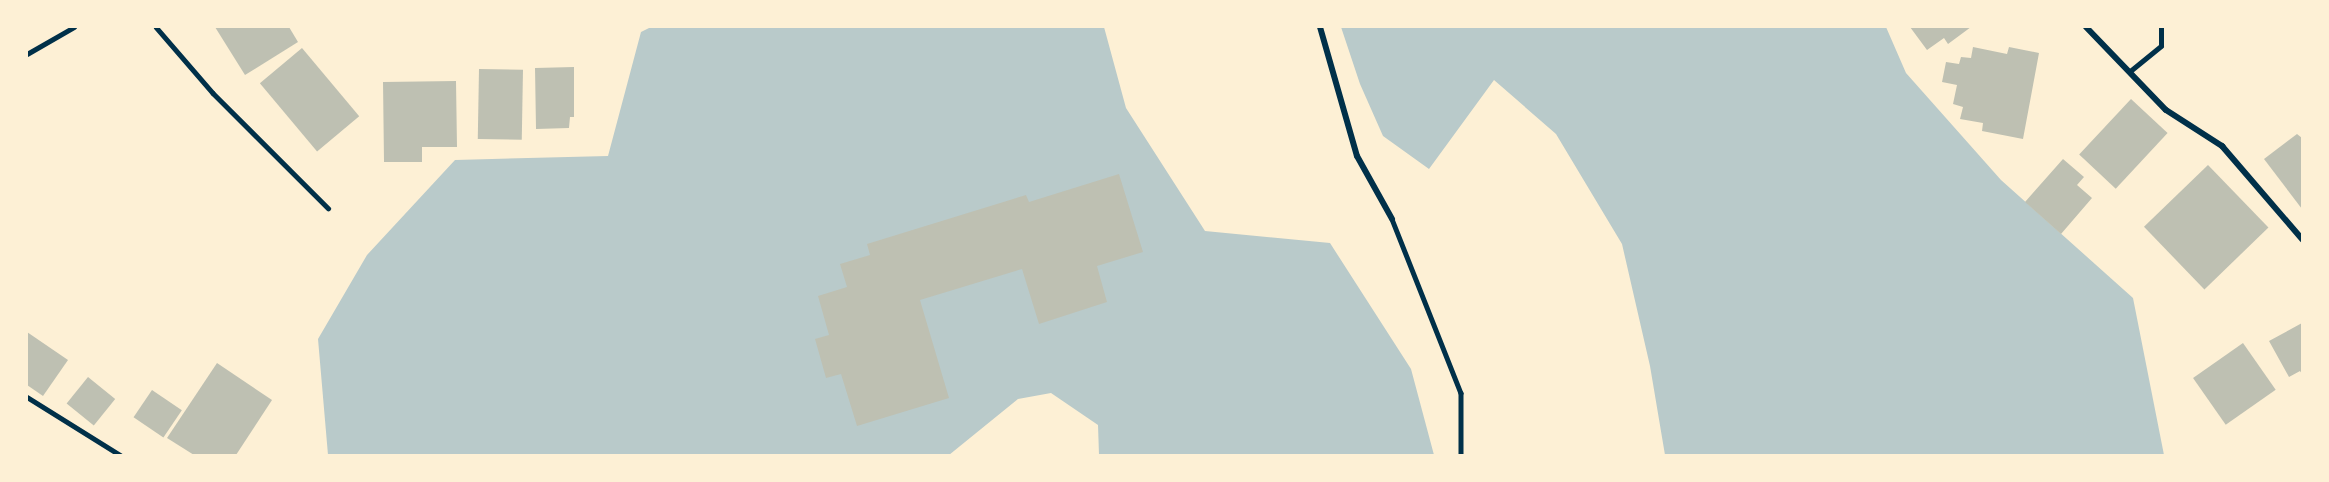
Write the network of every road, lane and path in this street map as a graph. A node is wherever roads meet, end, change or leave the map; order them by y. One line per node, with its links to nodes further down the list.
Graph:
1 (74, 27): 6 (lane)
2 (156, 27): 8 (lane)
3 (1320, 27): 9 (street)
4 (2086, 27): 7 (street)
5 (2161, 27): 7 (lane)
6 (27, 54)
7 (2128, 72): 10 (street)
8 (328, 208)
9 (1392, 219): 13 (lane)
10 (2302, 239)
11 (27, 397): 12 (lane)
12 (120, 455)
13 (1461, 455)

